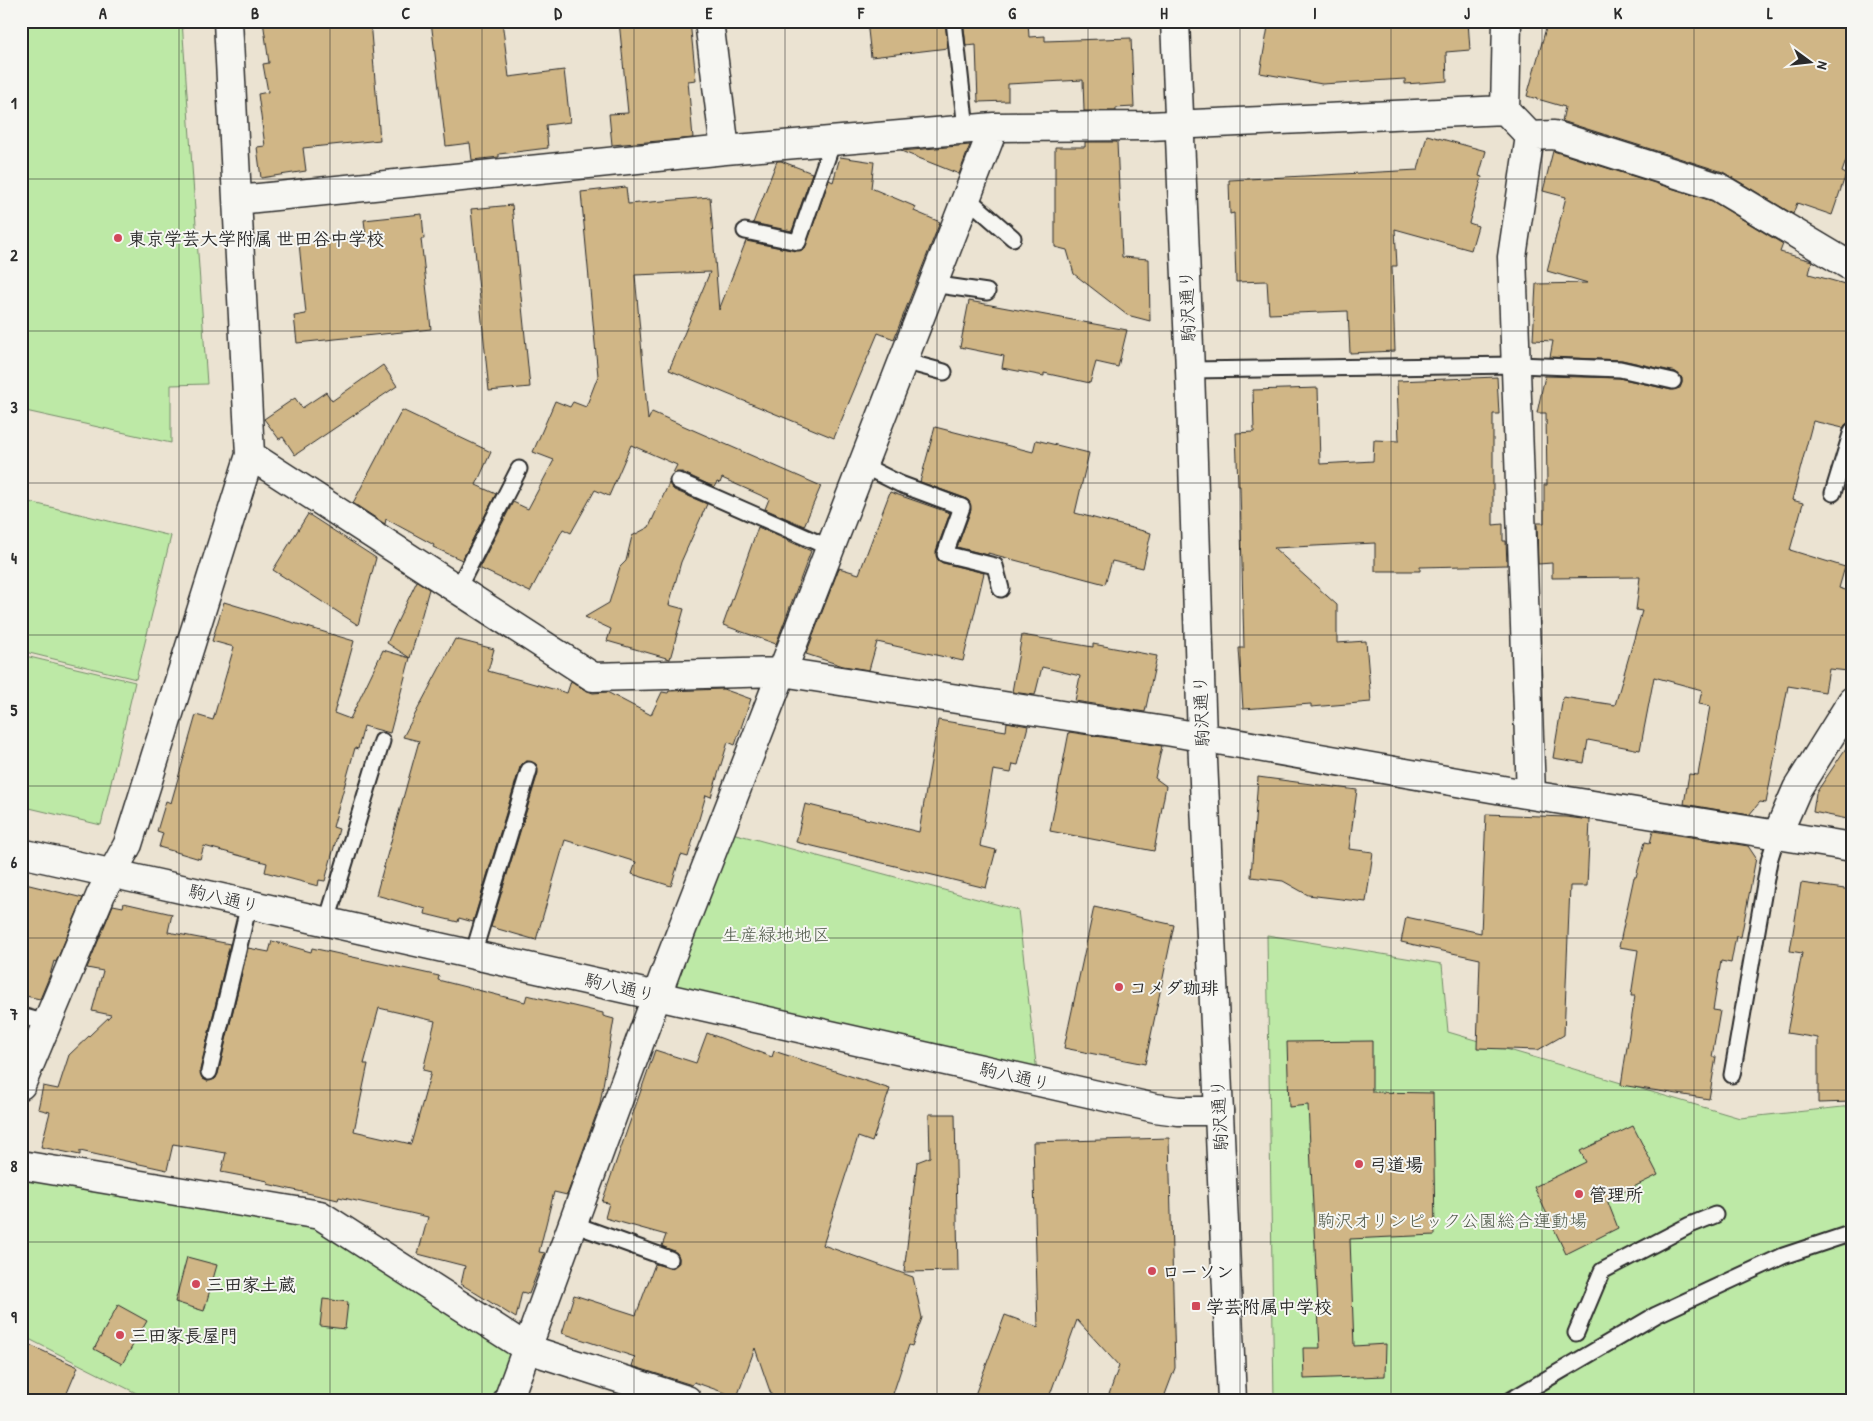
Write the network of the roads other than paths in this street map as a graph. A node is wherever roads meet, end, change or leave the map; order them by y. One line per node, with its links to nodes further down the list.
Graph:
1 (228, 21): 14 (street)
2 (709, 21): 12 (street)
3 (954, 21): 9 (lane)
4 (1176, 21): 7 (street, 駒沢通り)
5 (1507, 21): 6 (street)
6 (1505, 110): 7 (street); 10 (street)
7 (1179, 124): 8 (street); 22 (street, 駒沢通り)
8 (994, 127): 9 (street); 13 (street)
9 (966, 130): 11 (street)
10 (1530, 136): 17 (street); 21 (street)
11 (833, 141): 12 (street); 15 (lane)
12 (725, 150): 14 (street)
13 (966, 197): 16 (lane); 18 (street)
14 (238, 200): 26 (street)
15 (745, 231)
16 (1013, 238)
17 (1852, 267)
18 (932, 284): 19 (lane); 20 (street)
19 (987, 292)
20 (903, 361): 23 (lane); 27 (street)
21 (1516, 365): 22 (lane); 24 (lane); 39 (street)
22 (1190, 370): 36 (street, 駒沢通り)
23 (944, 372)
24 (1673, 380)
25 (1852, 431): 30 (lane)
26 (250, 455): 33 (street); 43 (street)
27 (862, 465): 31 (street); 32 (lane)
28 (519, 469): 33 (lane)
29 (678, 482): 31 (lane)
30 (1833, 493)
31 (830, 548): 34 (street)
32 (1001, 589)
33 (457, 590): 34 (street)
34 (782, 672): 36 (street); 47 (street)
35 (1852, 700): 40 (street)
36 (1202, 738): 39 (street); 53 (street, 駒沢通り)
37 (382, 741): 45 (lane)
38 (529, 770): 46 (lane)
39 (1531, 795): 40 (street)
40 (1777, 835): 41 (street); 51 (lane)
41 (1852, 847)
42 (21, 853): 43 (street, 駒八通り)
43 (112, 873): 44 (street, 駒八通り); 49 (street)
44 (249, 904): 45 (street, 駒八通り); 50 (lane)
45 (327, 921): 46 (street, 駒八通り)
46 (474, 954): 47 (street, 駒八通り)
47 (656, 995): 53 (street, 駒八通り); 56 (street)
48 (21, 1016): 49 (lane)
49 (47, 1023): 52 (street)
50 (209, 1072)
51 (1732, 1075)
52 (21, 1085)
53 (1219, 1111): 63 (street, 駒沢通り)
54 (21, 1165): 60 (street)
55 (1715, 1215): 59 (lane)
56 (573, 1224): 58 (lane); 60 (street)
57 (1852, 1233): 64 (lane)
58 (670, 1259)
59 (1576, 1332)
60 (528, 1349): 61 (street); 62 (street)
61 (508, 1400)
62 (687, 1400)
63 (1232, 1400)
64 (1511, 1400)

